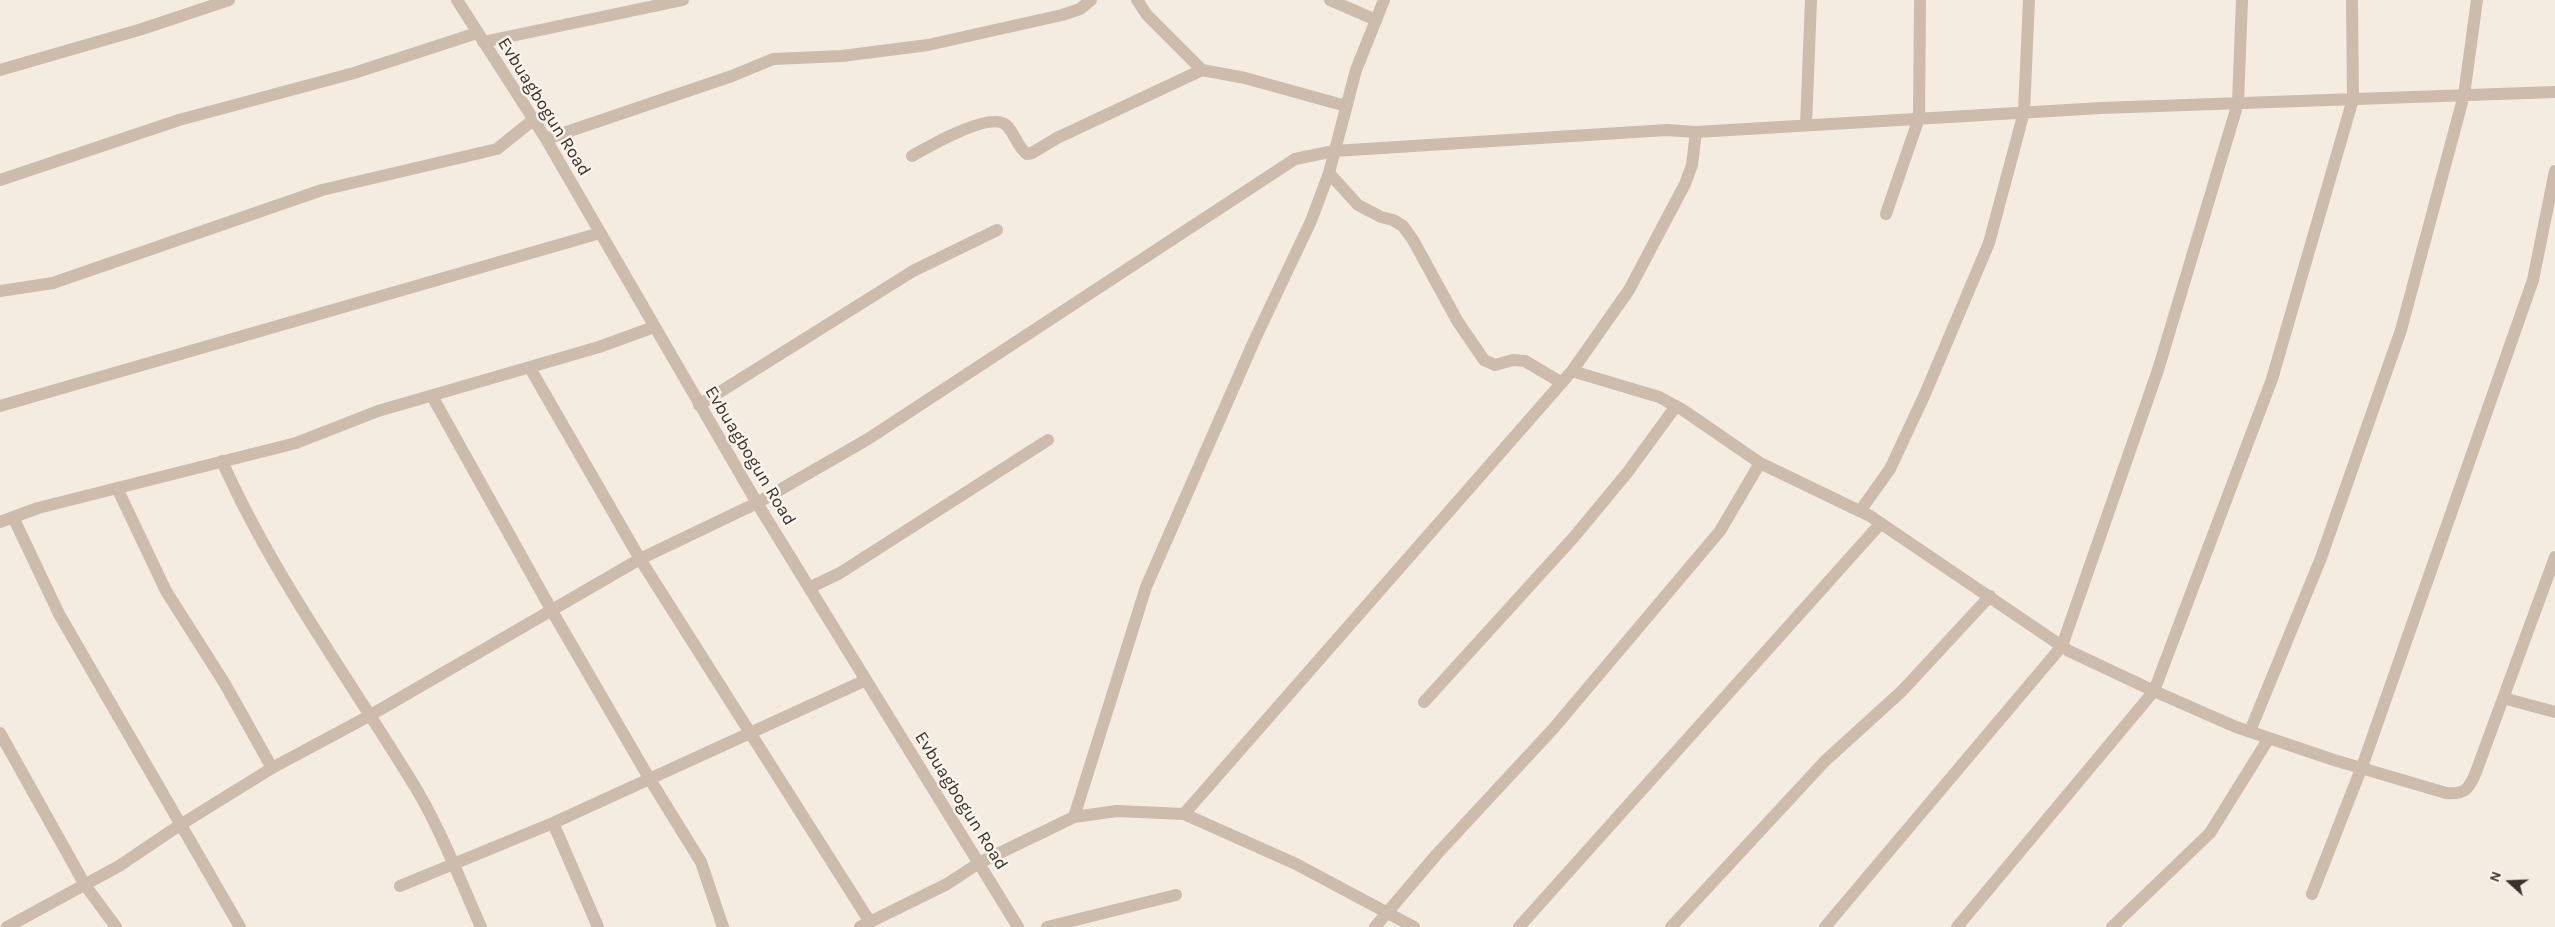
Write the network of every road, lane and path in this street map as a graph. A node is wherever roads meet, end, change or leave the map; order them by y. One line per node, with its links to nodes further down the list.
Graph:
1 (228, 0): 16 (street)
2 (457, 0): 15 (street, Evbuagbogun Road)
3 (683, 0): 15 (street)
4 (1091, 0): 28 (street)
5 (1137, 0): 17 (street)
6 (1330, 0): 14 (street)
7 (1384, 0): 14 (street)
8 (1811, 0): 26 (street)
9 (1920, 0): 24 (street)
10 (2029, 0): 23 (street)
11 (2242, 0): 21 (street)
12 (2352, 0): 20 (street)
13 (2477, 0): 19 (street)
14 (1376, 20): 22 (street)
15 (480, 37): 25 (street, Evbuagbogun Road); 33 (street)
16 (0, 70)
17 (1202, 70): 22 (street); 30 (street)
18 (2555, 92): 19 (street)
19 (2464, 95): 20 (street); 68 (street)
20 (2353, 99): 21 (street); 62 (street)
21 (2238, 103): 23 (street); 60 (street)
22 (1346, 106): 29 (street)
23 (2024, 112): 24 (street); 51 (street)
24 (1920, 118): 26 (street); 34 (street)
25 (533, 120): 28 (street, Evbuagbogun Road); 37 (street)
26 (1806, 125): 27 (street)
27 (1696, 132): 29 (street); 40 (street)
28 (546, 139): 36 (street, Evbuagbogun Road)
29 (1334, 151): 32 (street); 50 (street)
30 (912, 156)
31 (2555, 171): 72 (street)
32 (1330, 173): 41 (street); 75 (street)
33 (0, 180)
34 (1886, 214)
35 (997, 230): 43 (street)
36 (600, 233): 38 (street, Evbuagbogun Road); 44 (street)
37 (0, 292)
38 (654, 327): 39 (street); 43 (street, Evbuagbogun Road)
39 (530, 368): 42 (street); 56 (street)
40 (1572, 371): 41 (street); 45 (street)
41 (1562, 383): 74 (street)
42 (432, 396): 47 (street); 59 (street)
43 (699, 404): 50 (street, Evbuagbogun Road)
44 (0, 406)
45 (1676, 406): 48 (street); 64 (street)
46 (1048, 440): 57 (street)
47 (222, 461): 49 (street); 66 (street)
48 (1760, 463): 51 (street); 84 (street)
49 (117, 488): 52 (street); 71 (street)
50 (756, 503): 56 (street); 57 (street, Evbuagbogun Road)
51 (1860, 511): 54 (street)
52 (14, 517): 53 (street); 77 (street)
53 (0, 522)
54 (1881, 523): 58 (street); 96 (street)
55 (2555, 557): 63 (street)
56 (640, 559): 59 (street); 67 (street)
57 (809, 588): 61 (street, Evbuagbogun Road)
58 (1990, 596): 60 (street); 97 (street)
59 (552, 611): 66 (street); 73 (street)
60 (2062, 646): 62 (street); 98 (street)
61 (866, 680): 67 (street); 79 (street, Evbuagbogun Road)
62 (2154, 691): 68 (street); 99 (street)
63 (2503, 698): 65 (street); 72 (street)
64 (1424, 702)
65 (2555, 712)
66 (369, 716): 71 (street); 78 (street)
67 (748, 732): 73 (street); 85 (street)
68 (2250, 732): 70 (street)
69 (0, 733): 80 (street)
70 (2269, 738): 72 (street); 100 (street)
71 (272, 768): 77 (street)
72 (2361, 768): 82 (street)
73 (649, 778): 76 (street); 91 (street)
74 (1184, 814): 75 (street); 84 (street)
75 (1074, 816): 79 (street)
76 (553, 823): 78 (street); 90 (street)
77 (180, 825): 80 (street); 88 (street)
78 (456, 863): 81 (street); 89 (street)
79 (979, 863): 85 (street); 92 (street, Evbuagbogun Road)
80 (85, 884): 86 (street); 87 (street)
81 (400, 886)
82 (2312, 894)
83 (1176, 895): 93 (street)
84 (1385, 912): 94 (street); 95 (street)
85 (865, 924)
86 (7, 927)
87 (116, 927)
88 (240, 927)
89 (481, 927)
90 (598, 927)
91 (723, 927)
92 (1018, 927)
93 (1048, 927)
94 (1375, 927)
95 (1414, 927)
96 (1519, 927)
97 (1671, 927)
98 (1825, 927)
99 (1957, 927)
100 (2112, 927)

